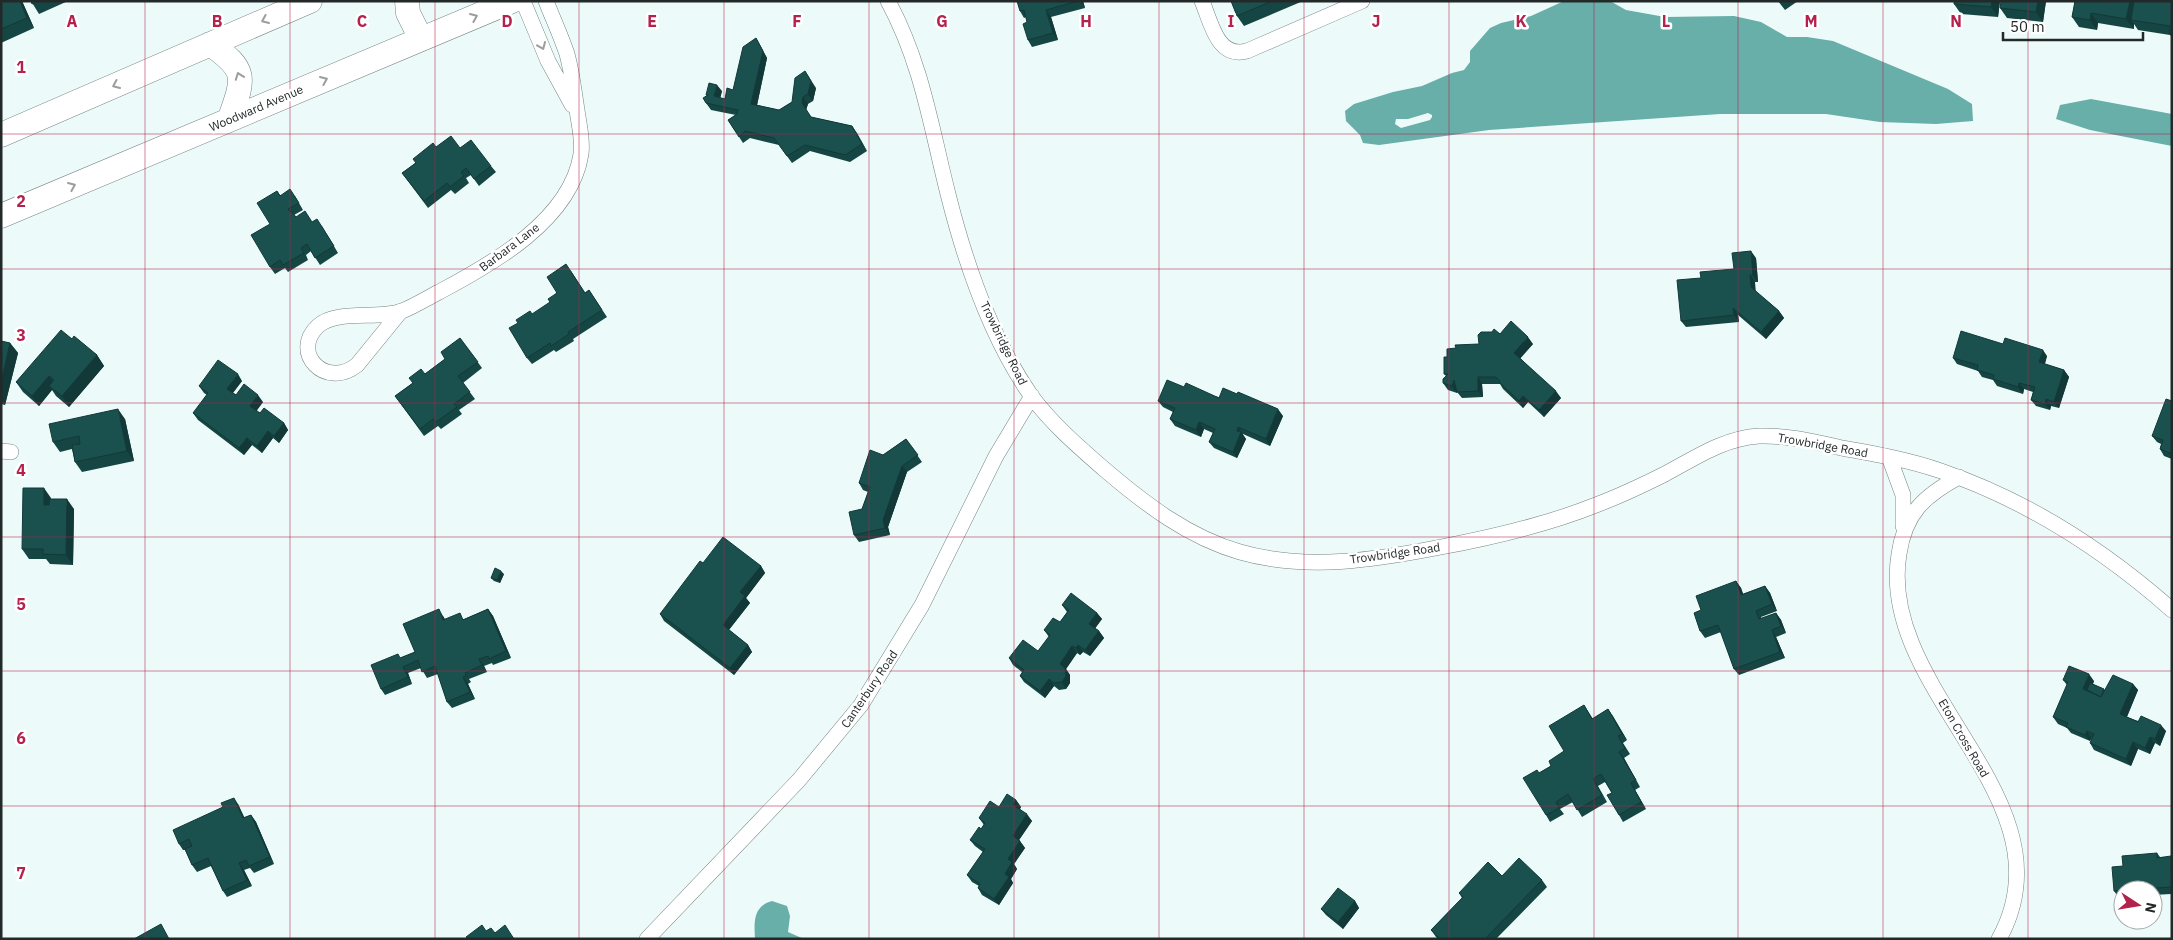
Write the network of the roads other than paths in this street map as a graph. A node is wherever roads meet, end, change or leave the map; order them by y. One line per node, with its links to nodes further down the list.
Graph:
1 (310, 1): 10 (main road, one-way to 10)
2 (407, 1): 9 (main road)
3 (512, 1): 9 (main road, Woodward Avenue, one-way to 3)
4 (523, 1): 12 (street, Barbara Lane, one-way to 12)
5 (546, 1): 12 (street, Barbara Lane)
6 (888, 1): 16 (street, Trowbridge Road)
7 (1202, 1): 8 (street)
8 (1362, 1)
9 (421, 39): 11 (main road, Woodward Avenue, one-way to 9)
10 (210, 44): 11 (main road, one-way to 10); 13 (main road, one-way to 13)
11 (230, 118): 14 (main road, Woodward Avenue, one-way to 11)
12 (578, 118): 15 (street, Barbara Lane)
13 (1, 135)
14 (1, 216)
15 (401, 311): 15 (street, Barbara Lane)
16 (1032, 396): 17 (street, Trowbridge Road); 21 (street, Canterbury Road)
17 (1889, 457): 18 (street, Trowbridge Road); 19 (street, Eton Cross Road)
18 (1958, 477): 19 (street, Eton Cross Road); 20 (street, Trowbridge Road)
19 (1902, 538): 22 (street, Eton Cross Road)
20 (2172, 610)
21 (648, 939)
22 (1999, 939)

